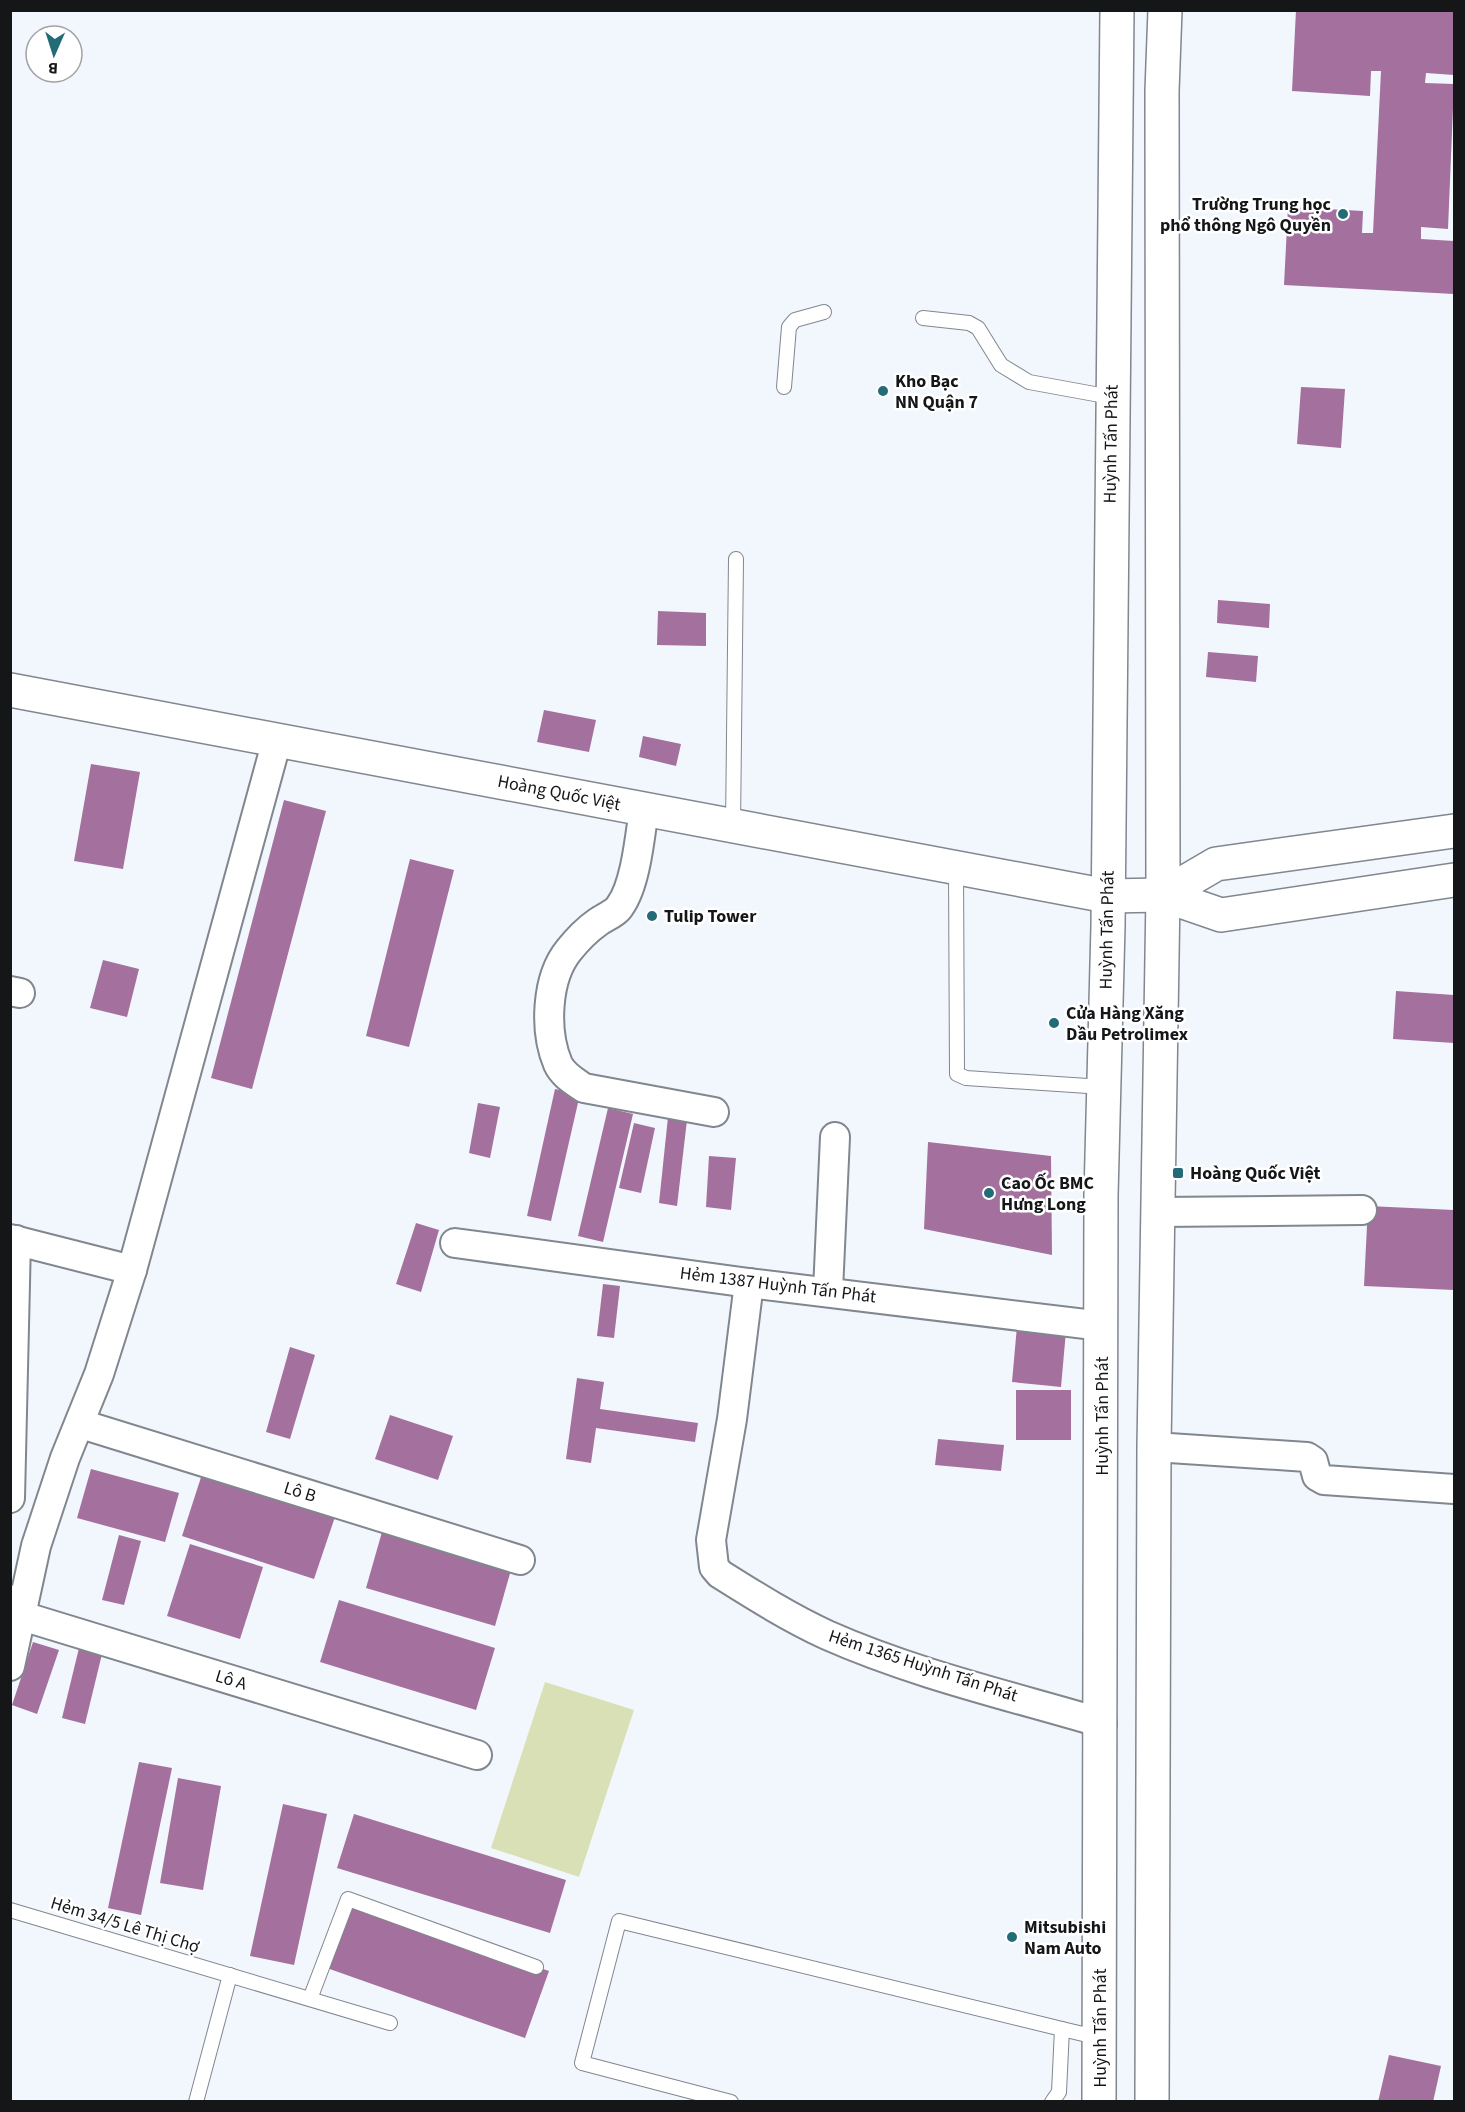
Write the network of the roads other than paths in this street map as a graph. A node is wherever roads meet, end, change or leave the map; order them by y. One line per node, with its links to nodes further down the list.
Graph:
1 (1117, 10): 6 (main road, Huỳnh Tấn Phát)
2 (1165, 10): 15 (main road)
3 (824, 312): 5 (lane)
4 (923, 318): 6 (lane)
5 (784, 387)
6 (1111, 398): 16 (main road, Huỳnh Tấn Phát)
7 (736, 559): 11 (lane)
8 (10, 690): 9 (main road, Hoàng Quốc Việt)
9 (277, 740): 10 (main road, Hoàng Quốc Việt); 24 (street)
10 (644, 809): 11 (main road, Hoàng Quốc Việt); 18 (street)
11 (733, 826): 13 (main road, Hoàng Quốc Việt)
12 (1455, 831): 15 (main road)
13 (956, 868): 16 (main road, Hoàng Quốc Việt); 17 (lane)
14 (1455, 880): 15 (main road)
15 (1163, 895): 16 (main road, Hoàng Quốc Việt); 21 (main road)
16 (1107, 896): 17 (main road, Huỳnh Tấn Phát)
17 (1103, 1087): 27 (main road, Huỳnh Tấn Phát)
18 (714, 1112)
19 (834, 1137): 26 (street)
20 (1362, 1210): 21 (street)
21 (1158, 1212): 29 (main road)
22 (13, 1239): 24 (street); 31 (street)
23 (455, 1243): 25 (street, Hẻm 1387 Huỳnh Tấn Phát)
24 (132, 1270): 28 (street)
25 (749, 1283): 26 (street, Hẻm 1387 Huỳnh Tấn Phát); 38 (street, Hẻm 1365 Huỳnh Tấn Phát)
26 (828, 1291): 27 (street, Hẻm 1387 Huỳnh Tấn Phát)
27 (1102, 1326): 35 (main road, Huỳnh Tấn Phát)
28 (81, 1424): 32 (street, Lô B); 34 (street)
29 (1154, 1447): 30 (street); 36 (main road)
30 (1455, 1489)
31 (10, 1498)
32 (520, 1560)
33 (10, 1580): 34 (street)
34 (22, 1616): 37 (street); 39 (street, Lô A)
35 (1102, 1627): 36 (main road); 38 (main road, Huỳnh Tấn Phát)
36 (1154, 1628): 51 (main road)
37 (10, 1666)
38 (1102, 1723): 46 (main road, Huỳnh Tấn Phát)
39 (477, 1755)
40 (10, 1910): 42 (lane, Hẻm 34/5 Lê Thị Chợ)
41 (536, 1967): 43 (lane)
42 (230, 1975): 43 (lane, Hẻm 34/5 Lê Thị Chợ); 48 (lane)
43 (310, 1999): 44 (lane, Hẻm 34/5 Lê Thị Chợ)
44 (390, 2023)
45 (1062, 2029): 46 (lane); 47 (lane); 49 (lane)
46 (1100, 2038): 50 (main road, Huỳnh Tấn Phát)
47 (1060, 2098)
48 (196, 2102)
49 (731, 2102)
50 (1099, 2102)
51 (1152, 2102)

